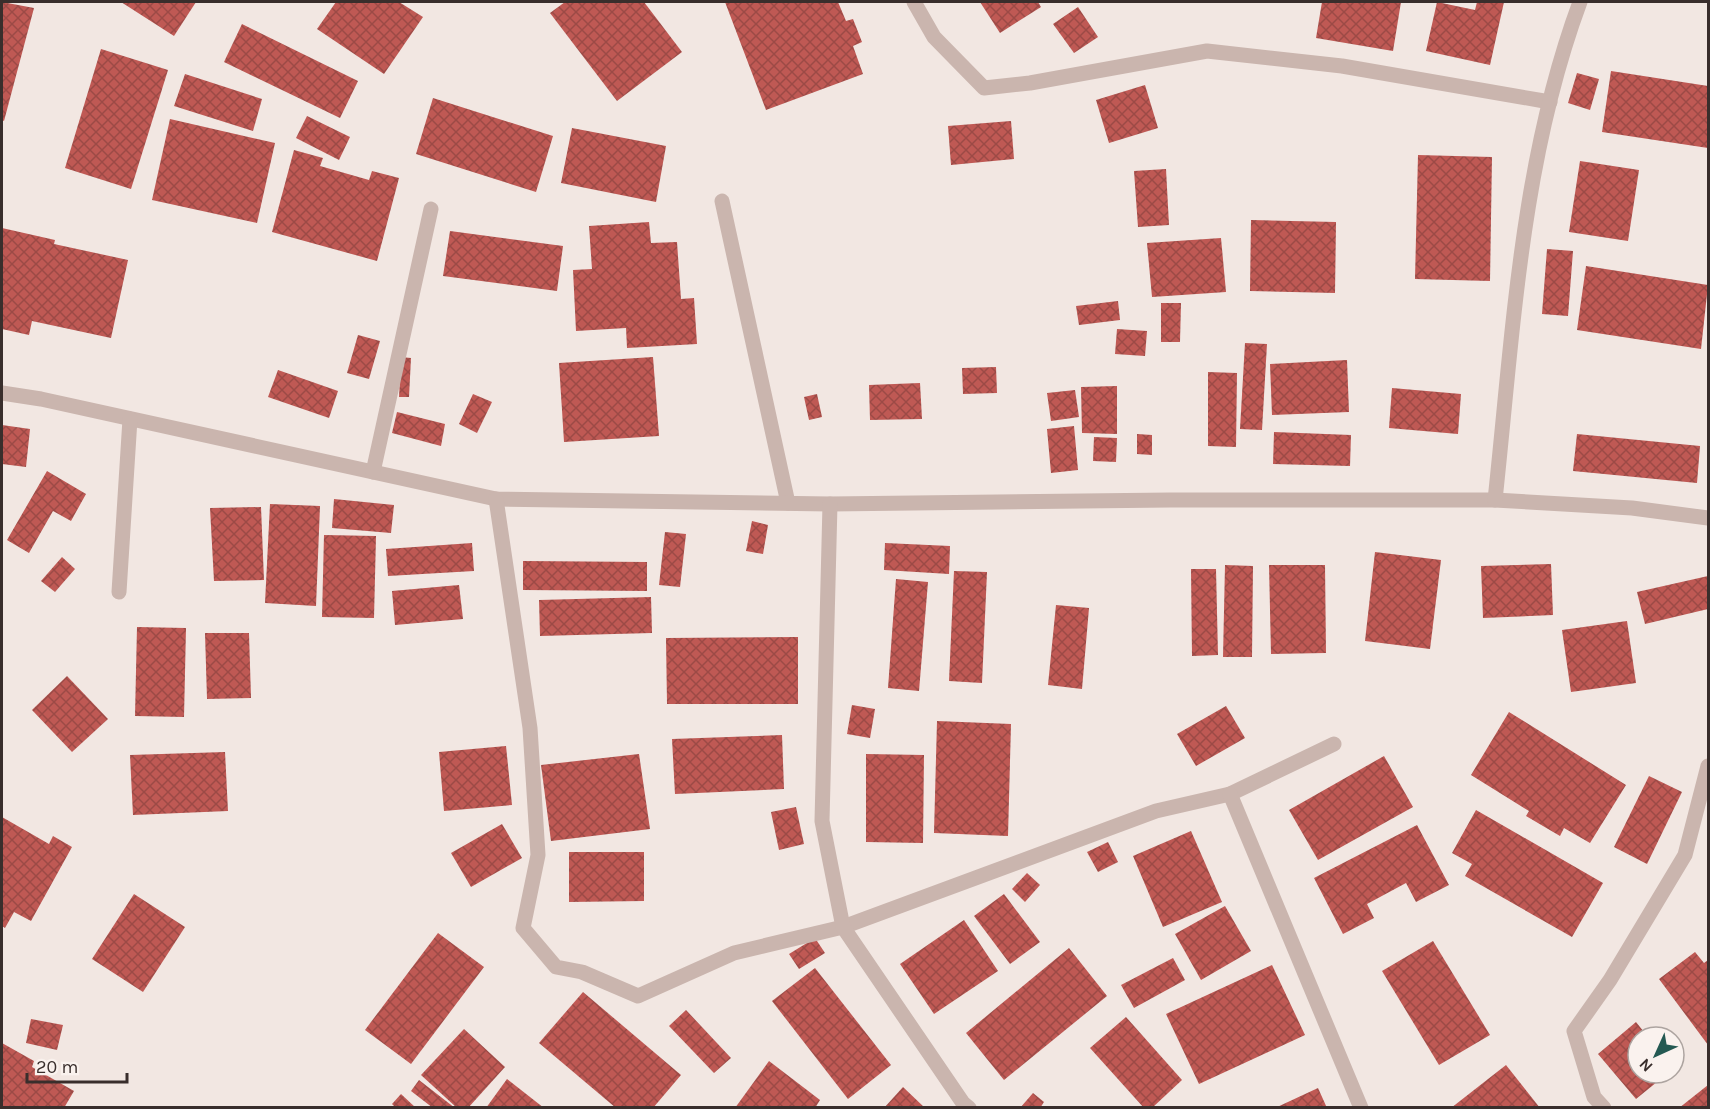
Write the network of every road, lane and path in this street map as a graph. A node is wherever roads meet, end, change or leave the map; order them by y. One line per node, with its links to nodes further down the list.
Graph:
1 (914, 2): 3 (street)
2 (1580, 2): 3 (street)
3 (1550, 102): 10 (street)
4 (722, 201): 11 (street)
5 (431, 209): 8 (street)
6 (2, 393): 7 (street)
7 (130, 419): 8 (street); 14 (street)
8 (373, 472): 9 (street)
9 (496, 499): 11 (street); 18 (street)
10 (1496, 500): 12 (street); 13 (street)
11 (788, 503): 12 (street)
12 (830, 504): 18 (street)
13 (1708, 518)
14 (119, 592)
15 (1334, 744): 17 (street)
16 (1708, 766): 21 (street)
17 (1230, 794): 18 (street); 20 (street)
18 (843, 927): 19 (street)
19 (969, 1107)
20 (1360, 1107)
21 (1604, 1107)

